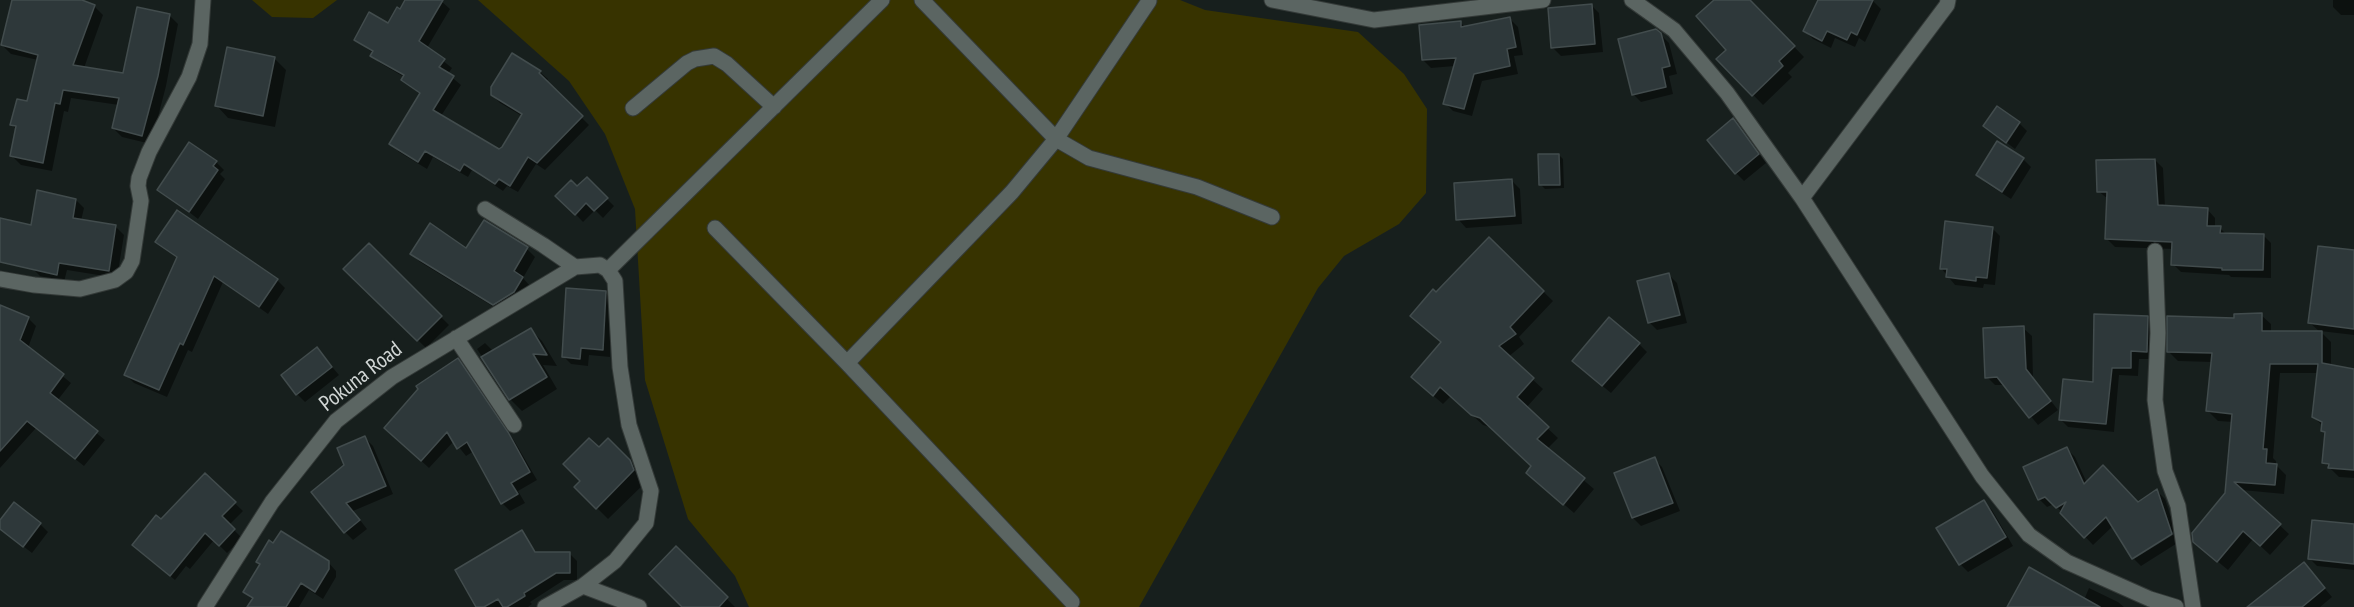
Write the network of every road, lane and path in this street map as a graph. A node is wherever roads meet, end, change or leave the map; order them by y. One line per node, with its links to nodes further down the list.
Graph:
1 (203, 0): 19 (street)
2 (882, 0): 9 (street)
3 (922, 0): 11 (street)
4 (1272, 0): 5 (street)
5 (1543, 0)
6 (1632, 0): 12 (street)
7 (1948, 0): 12 (street)
8 (1149, 1): 11 (street)
9 (774, 106): 10 (street); 18 (street)
10 (633, 108)
11 (1056, 139): 14 (street); 21 (street)
12 (1802, 198): 28 (street)
13 (485, 209): 17 (street)
14 (1272, 217)
15 (715, 228): 21 (street)
16 (2155, 251): 29 (street)
17 (575, 267): 18 (street); 20 (street, Pokuna Road)
18 (608, 270): 23 (street)
19 (0, 279)
20 (456, 338): 22 (street); 25 (street, Pokuna Road)
21 (847, 363): 24 (street)
22 (514, 425)
23 (583, 586): 26 (street); 27 (street)
24 (1071, 602)
25 (205, 607)
26 (545, 607)
27 (639, 607)
28 (2176, 607)
29 (2193, 607)

